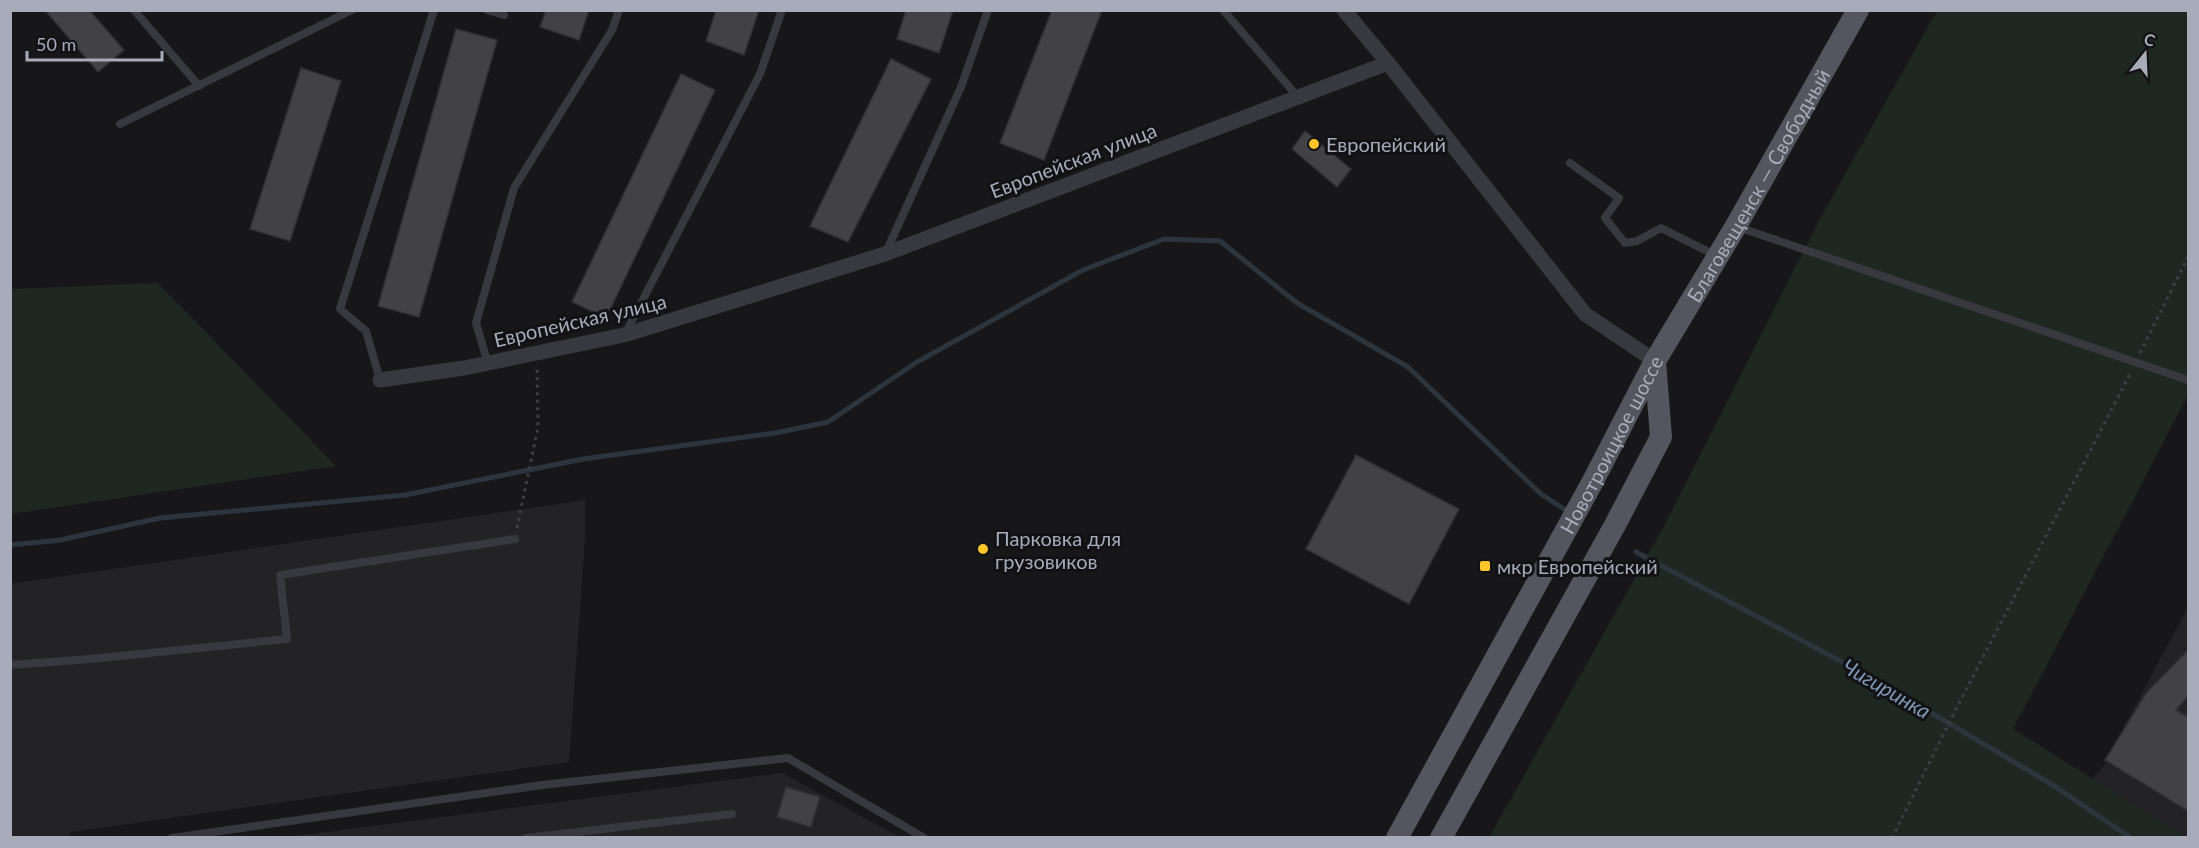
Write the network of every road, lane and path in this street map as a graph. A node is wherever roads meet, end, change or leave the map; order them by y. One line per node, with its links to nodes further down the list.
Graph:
1 (134, 10): 13 (lane)
2 (352, 10): 13 (lane)
3 (434, 10): 26 (lane)
4 (487, 10): 11 (lane)
5 (619, 10): 25 (lane)
6 (782, 10): 21 (lane)
7 (988, 10): 18 (lane)
8 (1223, 10): 14 (lane)
9 (1344, 10): 12 (street)
10 (1858, 10): 17 (main road, Благовещенск — Свободный)
11 (504, 15)
12 (1388, 63): 14 (street, Европейская улица); 23 (street)
13 (199, 86): 15 (lane)
14 (1298, 97): 18 (street, Европейская улица)
15 (120, 124)
16 (1570, 164): 19 (lane)
17 (1736, 226): 19 (main road, Благовещенск — Свободный); 24 (lane)
18 (885, 254): 21 (street, Европейская улица)
19 (1718, 256): 23 (main road, Благовещенск — Свободный)
20 (2188, 257): 24 (path)
21 (624, 335): 22 (street, Европейская улица)
22 (537, 353): 25 (street, Европейская улица); 28 (path)
23 (1655, 361): 34 (main road, Новотроицкое шоссе); 35 (main road, Новотроицкое шоссе)
24 (2136, 362): 27 (lane); 36 (path)
25 (488, 363): 26 (street, Европейская улица)
26 (380, 380)
27 (2188, 380)
28 (515, 539): 29 (lane)
29 (10, 665)
30 (732, 814): 32 (lane)
31 (172, 837): 33 (lane)
32 (526, 837)
33 (924, 837)
34 (1397, 837)
35 (1441, 837)
36 (1892, 837)

